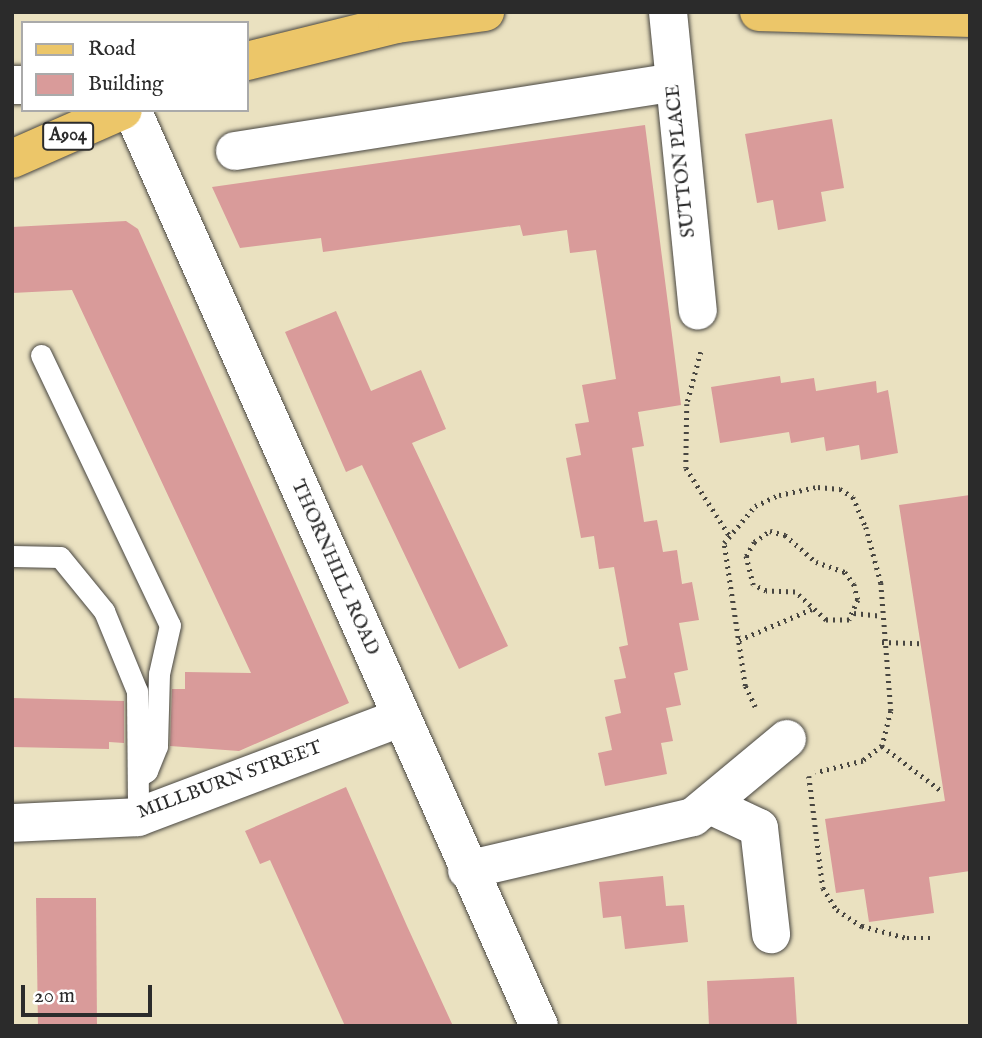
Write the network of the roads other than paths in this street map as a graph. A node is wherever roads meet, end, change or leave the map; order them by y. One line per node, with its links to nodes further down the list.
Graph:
1 (485, 12): 5 (main road)
2 (668, 12): 6 (street, SUTTON PLACE)
3 (759, 12): 4 (main road)
4 (970, 18)
5 (248, 61)
6 (674, 82): 9 (street); 11 (street, SUTTON PLACE)
7 (118, 112): 10 (main road, A904)
8 (133, 112): 14 (street, THORNHILL ROAD)
9 (235, 151)
10 (12, 159)
11 (698, 310)
12 (41, 355): 16 (lane)
13 (12, 556): 16 (lane)
14 (400, 718): 18 (street, MILLBURN STREET); 20 (street, THORNHILL ROAD)
15 (787, 739): 17 (street)
16 (138, 777): 18 (lane)
17 (710, 805): 20 (street); 21 (street)
18 (138, 817): 19 (street, MILLBURN STREET)
19 (12, 823)
20 (467, 870): 22 (street, THORNHILL ROAD)
21 (771, 934)
22 (539, 1026)

